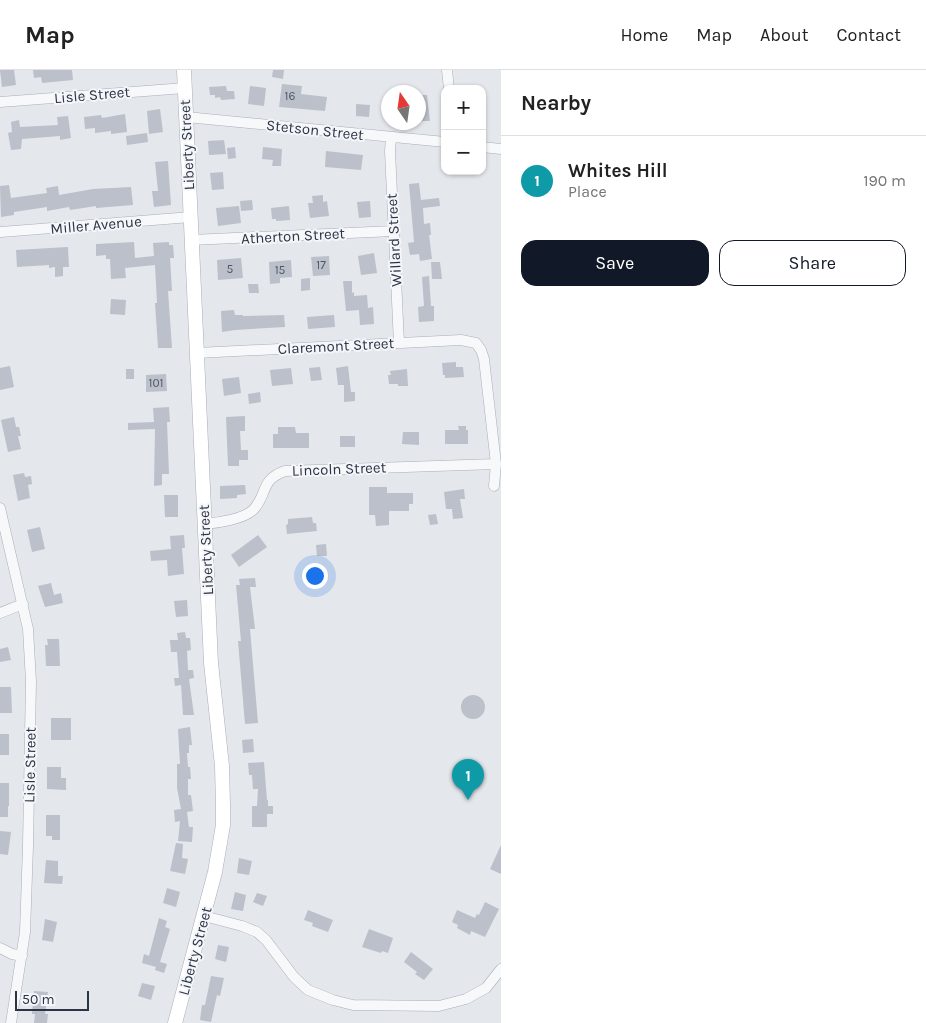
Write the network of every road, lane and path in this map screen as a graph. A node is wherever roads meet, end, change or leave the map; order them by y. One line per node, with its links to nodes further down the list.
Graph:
1 (184, 70): 4 (main road, Liberty Street)
2 (447, 70): 3 (street)
3 (449, 85)
4 (184, 88): 5 (street, Lisle Street); 6 (main road, Liberty Street)
5 (0, 102)
6 (186, 117): 7 (street, Stetson Street); 11 (main road, Liberty Street)
7 (391, 137): 8 (street, Stetson Street); 12 (street, Willard Street)
8 (441, 142)
9 (486, 147): 10 (street)
10 (501, 149)
11 (190, 217): 13 (street, Miller Avenue); 14 (main road, Liberty Street)
12 (394, 231): 14 (street, Atherton Street); 15 (street, Willard Street)
13 (1, 232)
14 (191, 240): 16 (main road, Liberty Street)
15 (399, 343): 16 (street, Claremont Street); 17 (street, Claremont Street)
16 (196, 352): 20 (main road, Liberty Street)
17 (496, 464): 18 (street); 20 (street, Lincoln Street)
18 (494, 486)
19 (0, 508): 21 (street, Lisle Street)
20 (205, 524): 23 (main road, Liberty Street)
21 (22, 604): 22 (street); 25 (street, Lisle Street)
22 (0, 613)
23 (204, 916): 26 (street); 28 (main road, Liberty Street)
24 (0, 948): 25 (street)
25 (22, 956): 27 (street, Lisle Street)
26 (501, 969)
27 (11, 1023)
28 (175, 1023)

